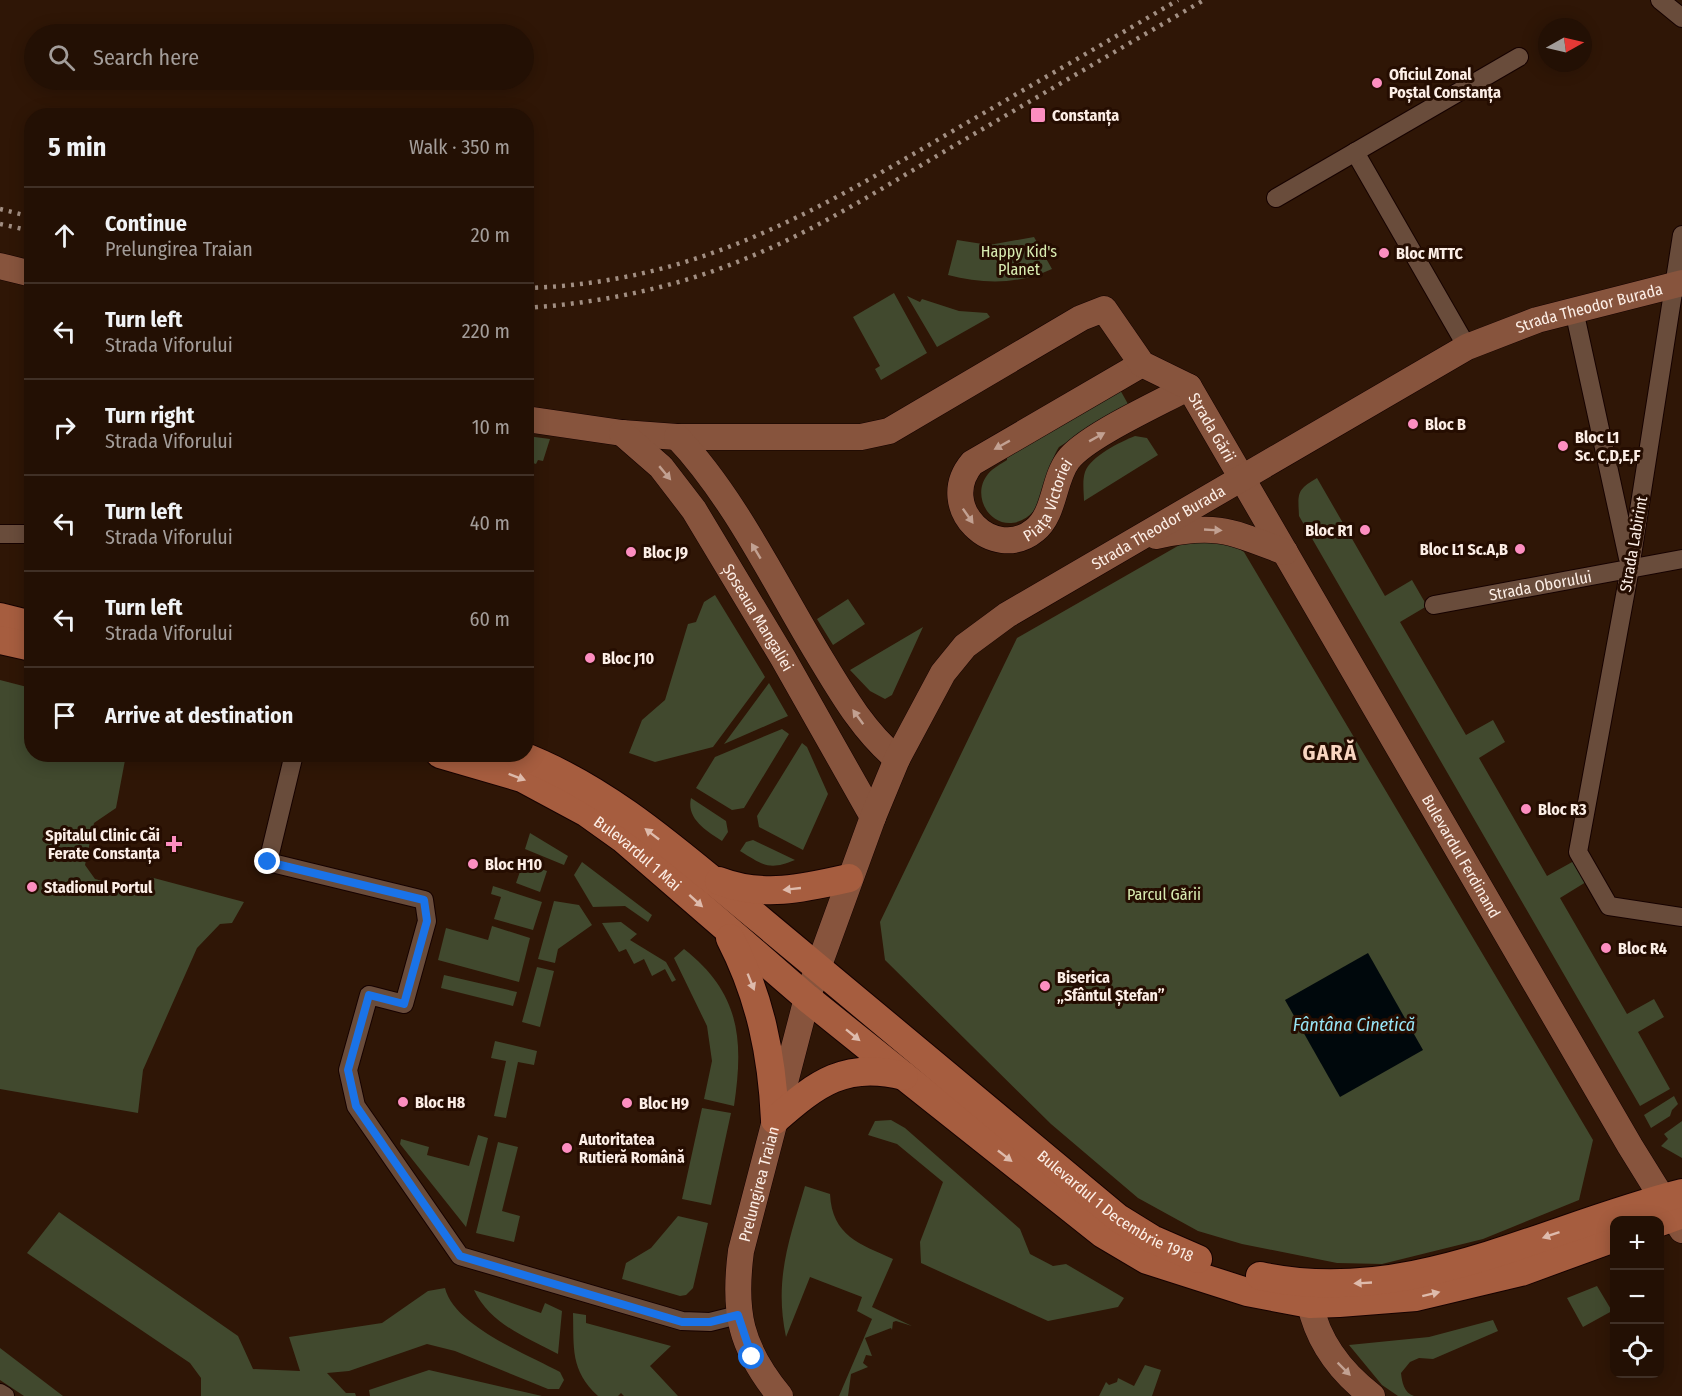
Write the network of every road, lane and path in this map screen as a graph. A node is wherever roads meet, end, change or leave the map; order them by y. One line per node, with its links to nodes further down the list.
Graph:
1 (1660, 0): 2 (street)
2 (1682, 18)
3 (1519, 57): 4 (street)
4 (1355, 152): 5 (street); 11 (street)
5 (1276, 198)
6 (1682, 235): 9 (street, Strada Labirint)
7 (0, 266): 8 (street)
8 (24, 272)
9 (1679, 284): 10 (street, Strada Theodor Burada); 23 (street, Strada Labirint)
10 (1574, 310): 11 (street, Strada Theodor Burada); 23 (street)
11 (1467, 347): 17 (street, Strada Theodor Burada)
12 (1142, 364): 13 (street, Strada Gării); 13 (street, Piața Victoriei, one-way to 13); 16 (street, Strada Gării)
13 (1189, 387): 17 (street, Strada Gării)
14 (534, 420): 15 (street)
15 (622, 433): 16 (street); 33 (street, Șoseaua Mangaliei, one-way to 33)
16 (677, 436): 29 (street, Șoseaua Mangaliei, one-way to 16)
17 (1242, 478): 20 (street, Strada Theodor Burada); 21 (street, Bulevardul Ferdinand)
18 (0, 534): 19 (street)
19 (24, 534)
20 (1135, 541): 21 (street, one-way to 21); 29 (street, Strada Theodor Burada)
21 (1285, 552): 42 (street, Bulevardul Ferdinand)
22 (1682, 559): 23 (street, Strada Oborului)
23 (1630, 568): 24 (street, Strada Oborului); 36 (street, Strada Labirint)
24 (1434, 605)
25 (0, 617): 26 (main road)
26 (24, 623)
27 (0, 640): 28 (main road)
28 (24, 645)
29 (897, 759): 33 (street, Strada Theodor Burada)
30 (292, 762): 45 (street)
31 (468, 762): 37 (main road, Bulevardul 1 Mai, one-way to 37)
32 (534, 762): 34 (main road, Bulevardul 1 Mai, one-way to 32)
33 (873, 817): 35 (street, Strada Theodor Burada)
34 (699, 870): 35 (main road, one-way to 34); 38 (main road, Bulevardul 1 Mai)
35 (849, 878): 38 (street, Strada Theodor Burada)
36 (1682, 917)
37 (726, 929): 39 (main road, Bulevardul 1 Mai); 41 (main road, one-way to 41)
38 (818, 967): 39 (street, Prelungirea Traian); 42 (main road, Bulevardul 1 Decembrie 1918, one-way to 38)
39 (807, 998): 40 (main road, Bulevardul 1 Decembrie 1918, one-way to 40); 41 (street, Prelungirea Traian)
40 (904, 1076): 41 (main road); 44 (main road, Bulevardul 1 Decembrie 1918, one-way to 44)
41 (775, 1120): 45 (street, Prelungirea Traian)
42 (1674, 1212)
43 (1610, 1239): 44 (main road, Bulevardul 1 Decembrie 1918, one-way to 43)
44 (1310, 1304): 49 (street, one-way to 49)
45 (738, 1315): 48 (street, Prelungirea Traian)
46 (0, 1393): 47 (street)
47 (6, 1396)
48 (780, 1396)
49 (1372, 1396)

